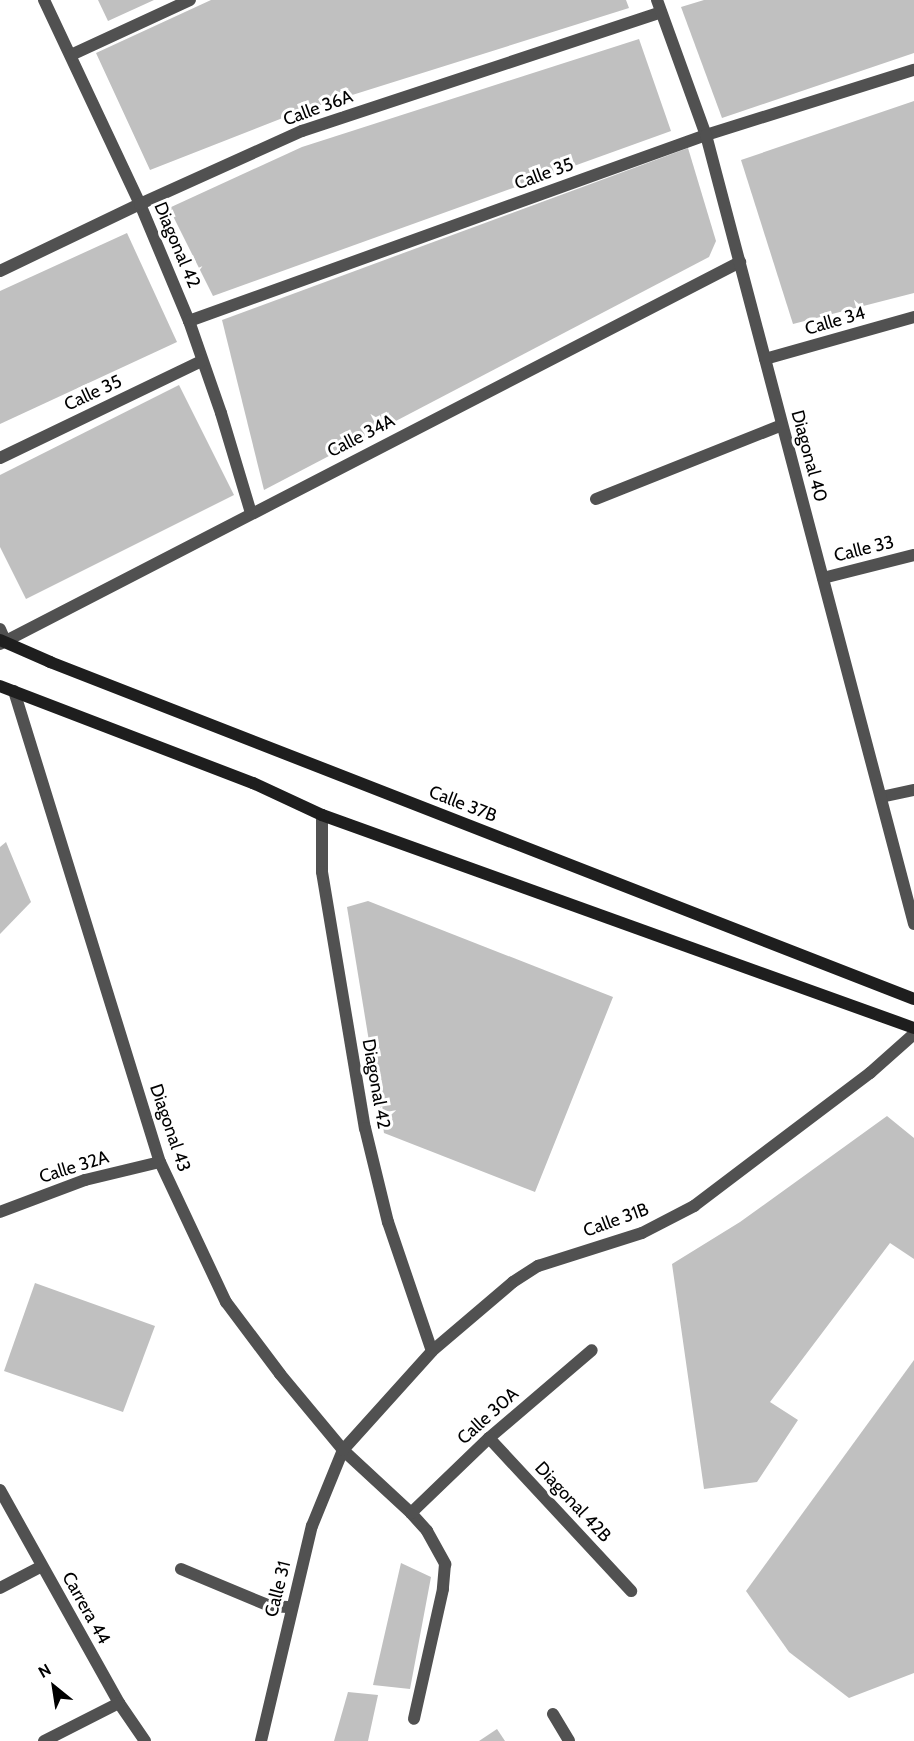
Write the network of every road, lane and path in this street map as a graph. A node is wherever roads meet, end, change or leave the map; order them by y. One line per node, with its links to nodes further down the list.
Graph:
1 (44, 0): 4 (street, Diagonal 42)
2 (190, 0): 4 (street)
3 (659, 6): 6 (street, Diagonal 40); 7 (street, Calle 36A)
4 (71, 55): 7 (street, Diagonal 42)
5 (914, 70): 6 (street, Calle 35)
6 (706, 135): 8 (street, Diagonal 40); 11 (street, Calle 35)
7 (140, 204): 9 (street, Calle 36A); 11 (street, Diagonal 42)
8 (740, 262): 12 (street, Diagonal 40); 17 (street, Calle 34A)
9 (0, 271)
10 (914, 317): 12 (street, Calle 34)
11 (189, 321): 13 (street, Diagonal 42)
12 (765, 359): 14 (street, Diagonal 40)
13 (202, 362): 15 (street, Calle 35); 17 (street, Diagonal 42)
14 (782, 425): 16 (street); 19 (street, Diagonal 40)
15 (0, 458)
16 (596, 499)
17 (252, 513): 20 (street, Calle 34A)
18 (914, 555): 19 (street, Calle 33)
19 (823, 578): 24 (street, Diagonal 40)
20 (1, 639): 27 (main road, Calle 37B)
21 (0, 687): 22 (main road)
22 (14, 691): 25 (main road); 30 (street, Diagonal 43)
23 (914, 790): 24 (street)
24 (881, 797): 26 (street, Diagonal 40)
25 (322, 815): 28 (main road); 33 (street, Diagonal 42)
26 (914, 924)
27 (914, 999)
28 (914, 1028)
29 (914, 1034): 33 (street, Calle 31B)
30 (160, 1162): 31 (street, Calle 32A); 35 (street, Diagonal 43)
31 (0, 1212)
32 (592, 1350): 34 (street, Calle 30A)
33 (432, 1351): 35 (street, Calle 31B)
34 (489, 1438): 37 (street, Calle 30A); 41 (street, Diagonal 42B)
35 (344, 1450): 37 (street, Diagonal 43); 42 (street, Calle 31)
36 (0, 1491): 38 (street, Carrera 44)
37 (411, 1513): 45 (street, Diagonal 43)
38 (42, 1566): 40 (street); 43 (street, Carrera 44)
39 (181, 1569): 42 (street)
40 (0, 1588)
41 (631, 1591)
42 (292, 1607): 48 (street, Calle 31)
43 (119, 1703): 46 (street); 47 (street, Carrera 44)
44 (553, 1714): 49 (street)
45 (414, 1719)
46 (44, 1741)
47 (145, 1741)
48 (261, 1741)
49 (569, 1741)

